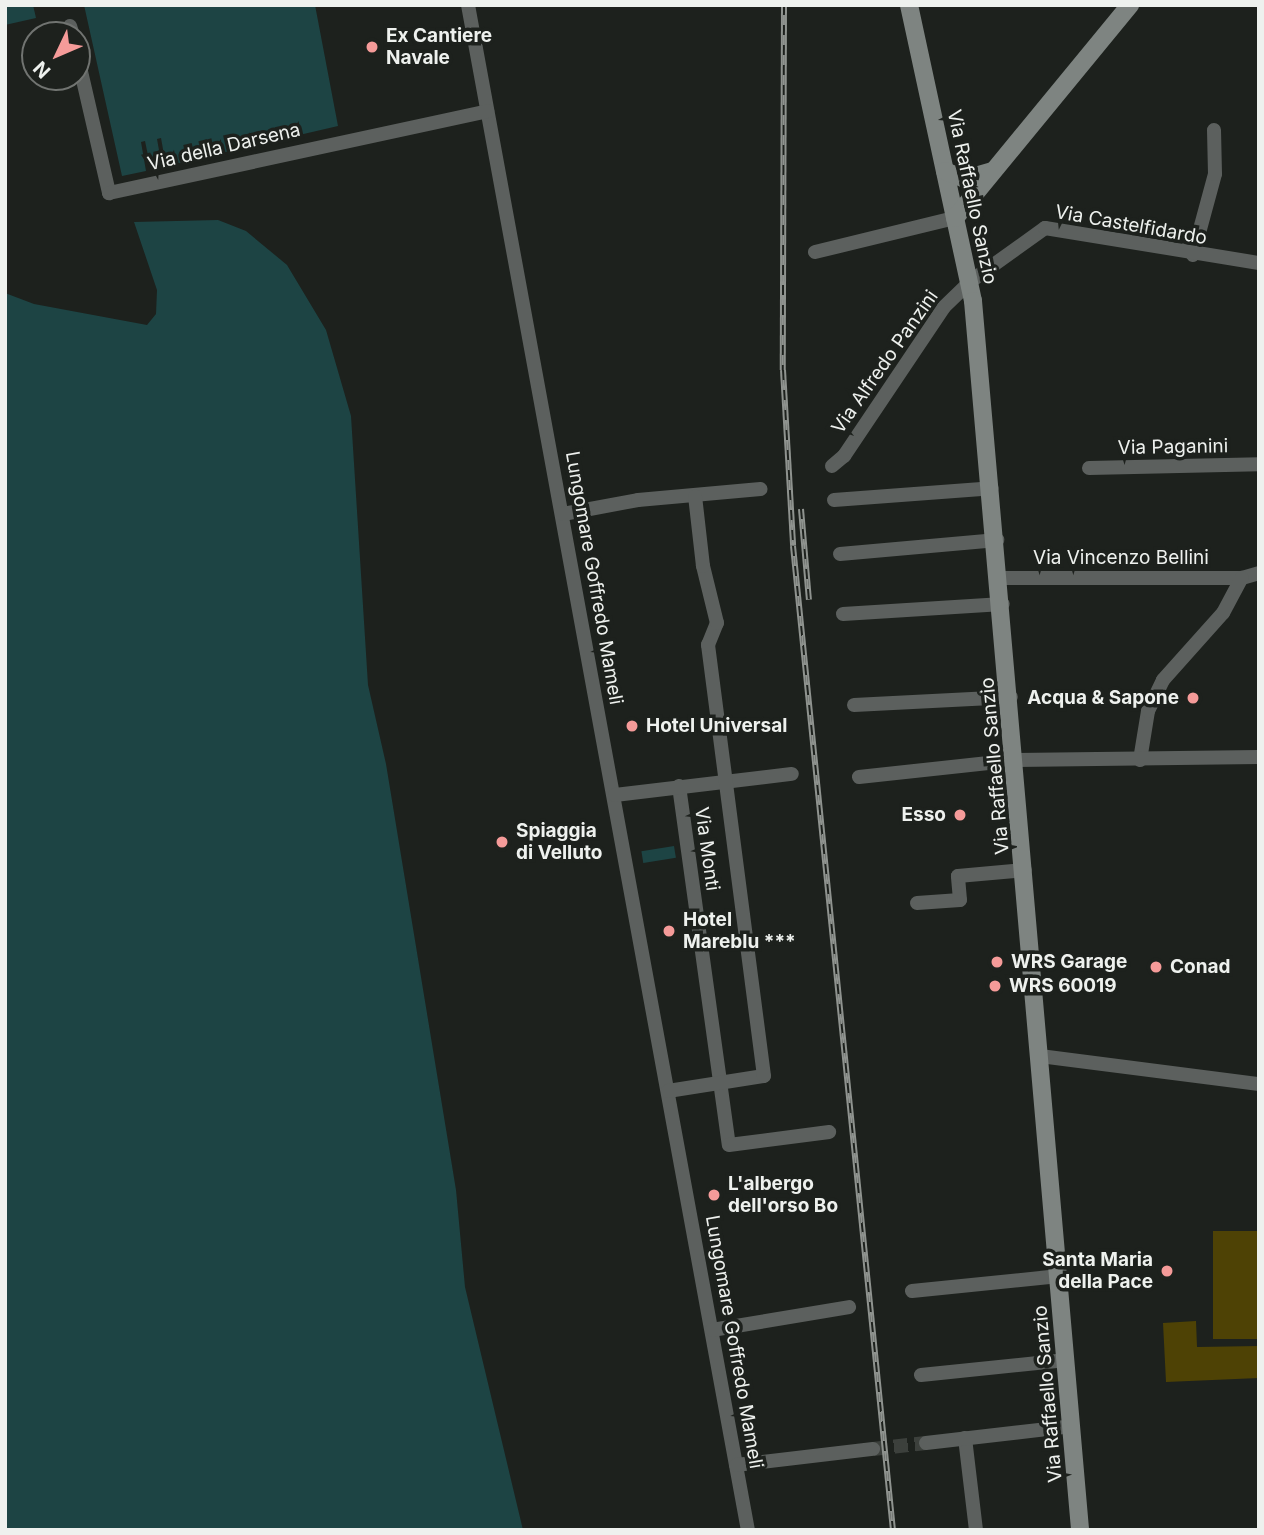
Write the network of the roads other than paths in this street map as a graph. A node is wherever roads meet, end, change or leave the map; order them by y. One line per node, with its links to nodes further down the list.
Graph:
1 (468, 5): 5 (street, Lungomare Goffredo Mameli)
2 (909, 5): 7 (main road, Via Raffaello Sanzio)
3 (1119, 9): 8 (main road)
4 (86, 91): 5 (street, Via della Darsena)
5 (487, 111): 21 (street, Lungomare Goffredo Mameli)
6 (1214, 130): 11 (street)
7 (945, 171): 8 (main road); 9 (main road, Via Raffaello Sanzio)
8 (993, 171): 9 (main road)
9 (955, 218): 10 (street); 13 (main road, Via Raffaello Sanzio)
10 (815, 252)
11 (1193, 255): 12 (street, Via Castelfidardo); 13 (street, Via Castelfidardo)
12 (1259, 263)
13 (971, 281): 15 (street, Via Alfredo Panzini); 17 (main road, Via Raffaello Sanzio)
14 (1259, 464): 16 (street, Via Paganini)
15 (832, 466)
16 (1089, 468)
17 (992, 488): 20 (street); 22 (main road, Via Raffaello Sanzio)
18 (761, 489): 19 (street)
19 (695, 496): 21 (street); 36 (street)
20 (834, 500)
21 (563, 514): 38 (street, Lungomare Goffredo Mameli)
22 (997, 540): 23 (street); 25 (main road, Via Raffaello Sanzio)
23 (840, 554)
24 (1259, 573): 26 (street, Via Vincenzo Bellini)
25 (1000, 578): 26 (street, Via Vincenzo Bellini); 27 (main road, Via Raffaello Sanzio)
26 (1242, 578): 33 (street)
27 (1003, 604): 28 (street); 29 (main road, Via Raffaello Sanzio)
28 (843, 614)
29 (1011, 697): 30 (street); 32 (main road, Via Raffaello Sanzio)
30 (854, 705)
31 (1259, 757): 33 (street)
32 (1016, 760): 33 (street); 35 (street); 39 (main road, Via Raffaello Sanzio)
33 (1140, 760)
34 (792, 774): 36 (street)
35 (859, 777)
36 (726, 781): 37 (street); 42 (street)
37 (679, 786): 38 (street); 42 (street, Via Monti)
38 (615, 795): 44 (street, Lungomare Goffredo Mameli)
39 (1025, 870): 40 (street); 41 (main road, Via Raffaello Sanzio)
40 (917, 904)
41 (1040, 1056): 43 (street); 46 (main road, Via Raffaello Sanzio)
42 (719, 1083): 44 (street); 45 (street, Via Monti)
43 (1259, 1084)
44 (668, 1091): 49 (street, Lungomare Goffredo Mameli)
45 (829, 1132)
46 (1059, 1276): 47 (street); 50 (main road, Via Raffaello Sanzio)
47 (912, 1291)
48 (849, 1307): 49 (street)
49 (712, 1330): 56 (street, Lungomare Goffredo Mameli)
50 (1066, 1360): 51 (street); 52 (main road, Via Raffaello Sanzio)
51 (921, 1375)
52 (1072, 1426): 53 (street); 59 (main road, Via Raffaello Sanzio)
53 (964, 1438): 54 (street); 58 (street)
54 (926, 1443)
55 (873, 1449): 56 (street)
56 (736, 1465): 57 (street, Lungomare Goffredo Mameli)
57 (748, 1530)
58 (976, 1530)
59 (1080, 1530)

